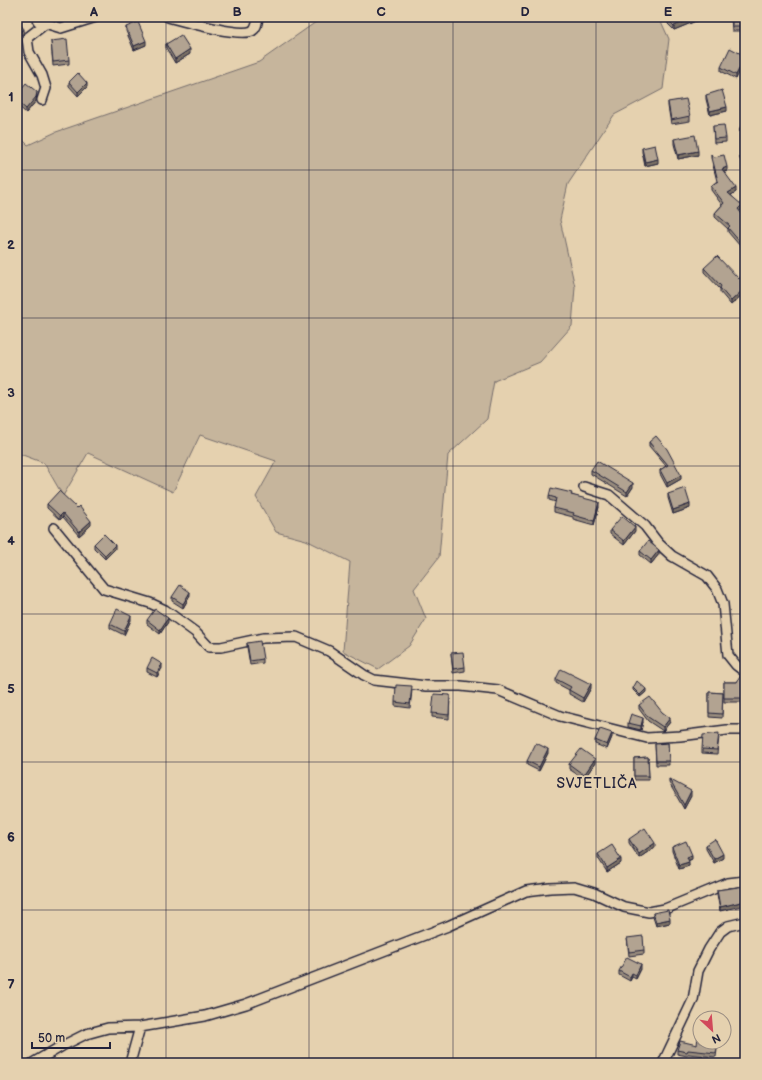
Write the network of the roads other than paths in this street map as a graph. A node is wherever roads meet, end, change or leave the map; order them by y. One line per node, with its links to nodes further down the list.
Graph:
1 (36, 17): 5 (street)
2 (96, 17): 5 (street)
3 (168, 17): 4 (street)
4 (258, 17)
5 (45, 24): 6 (street)
6 (42, 100)
7 (745, 130): 8 (street)
8 (745, 157)
9 (584, 488): 11 (street)
10 (54, 528): 12 (street)
11 (745, 672)
12 (745, 730)
13 (745, 881): 15 (street)
14 (745, 922): 18 (street)
15 (140, 1027): 16 (street); 17 (street)
16 (33, 1063)
17 (130, 1063)
18 (663, 1063)

